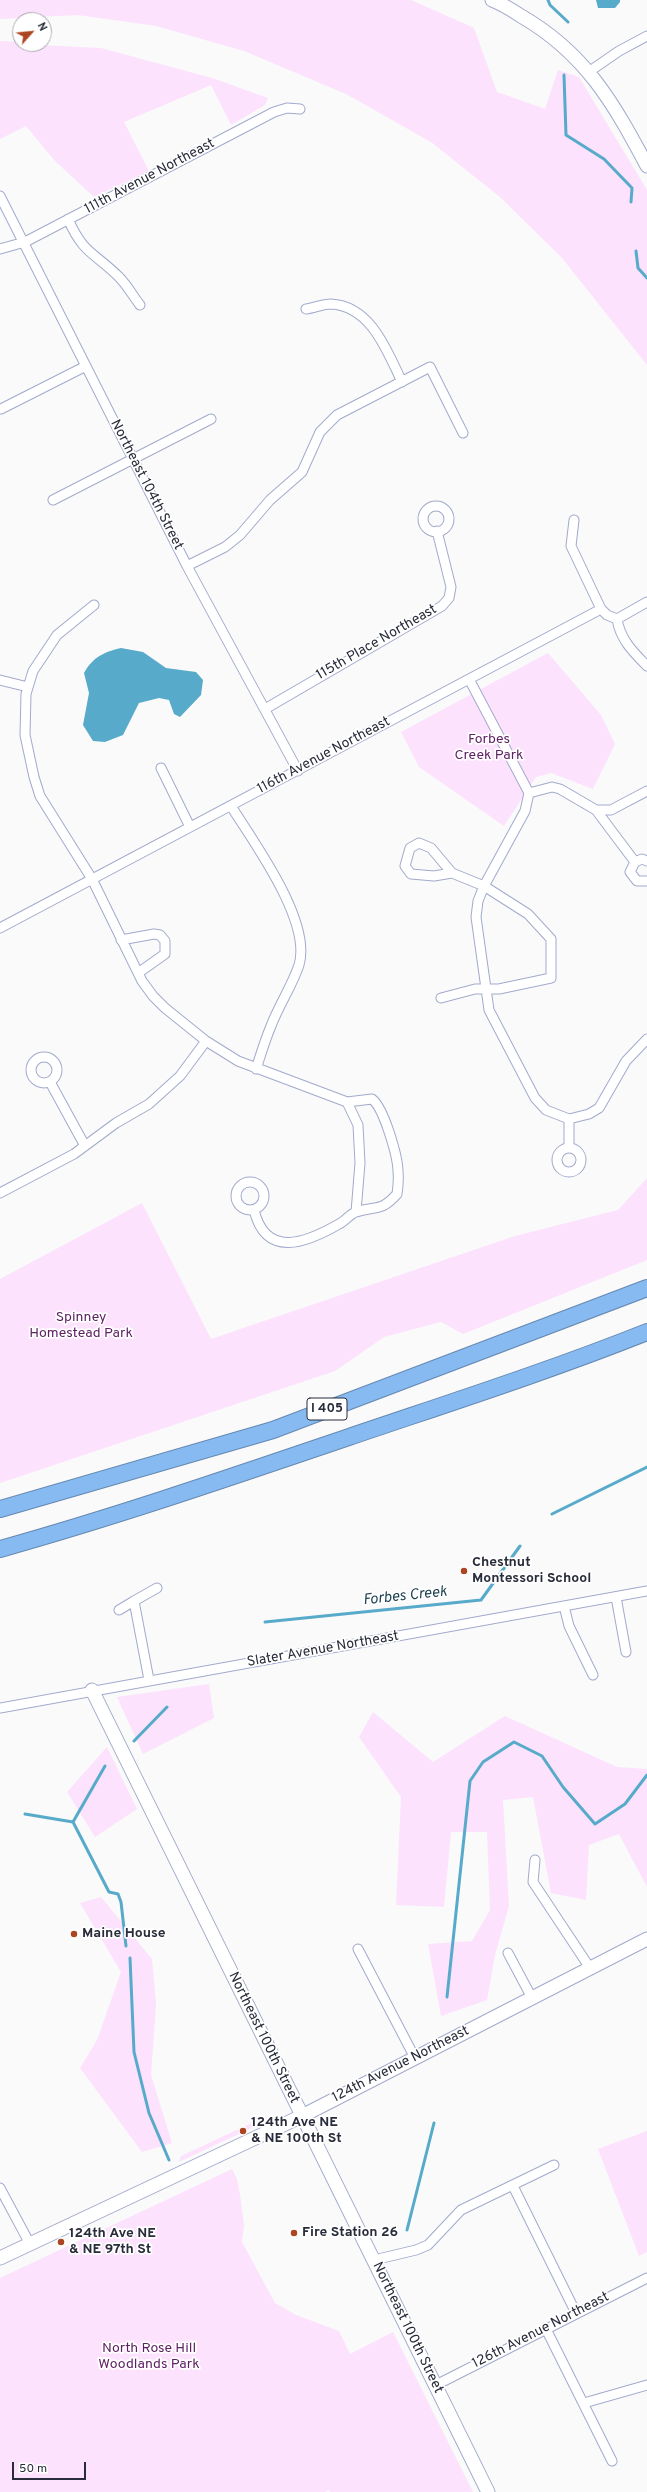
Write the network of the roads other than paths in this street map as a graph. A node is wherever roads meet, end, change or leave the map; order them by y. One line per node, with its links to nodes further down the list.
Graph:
1 (492, 0): 3 (street)
2 (647, 36): 3 (street)
3 (590, 72): 5 (street)
4 (300, 109): 7 (street, 111th Avenue Northeast)
5 (647, 166)
6 (0, 196): 8 (street, Northeast 104th Street)
7 (68, 219): 8 (street, 111th Avenue Northeast); 10 (street)
8 (25, 242): 9 (street, 111th Avenue Northeast); 12 (street, Northeast 104th Street)
9 (0, 249)
10 (140, 305)
11 (306, 310): 13 (street)
12 (86, 366): 14 (street); 17 (street, Northeast 104th Street)
13 (402, 382): 16 (street); 21 (street)
14 (1, 409)
15 (211, 419): 17 (street)
16 (463, 433)
17 (133, 458): 18 (street); 21 (street, Northeast 104th Street)
18 (53, 500)
19 (574, 520): 24 (street)
20 (437, 531): 30 (street, 115th Place Northeast)
21 (187, 566): 30 (street, Northeast 104th Street)
22 (647, 602): 25 (street)
23 (94, 605): 29 (street)
24 (601, 609): 25 (street); 27 (street, 116th Avenue Northeast)
25 (617, 618): 26 (street)
26 (647, 666)
27 (469, 679): 32 (street, 116th Avenue Northeast); 34 (street)
28 (0, 680): 29 (street)
29 (28, 687): 41 (street)
30 (265, 709): 32 (street, Northeast 104th Street)
31 (161, 768): 37 (street)
32 (298, 771): 35 (street, 116th Avenue Northeast)
33 (647, 791): 36 (street)
34 (530, 793): 36 (street); 43 (street)
35 (231, 806): 37 (street, 116th Avenue Northeast); 51 (street)
36 (596, 810): 39 (street)
37 (190, 828): 41 (street, 116th Avenue Northeast)
38 (647, 861): 39 (street)
39 (634, 862): 42 (street)
40 (452, 873): 40 (street); 43 (street)
41 (92, 879): 44 (street, 116th Avenue Northeast); 45 (street)
42 (647, 880)
43 (484, 886): 47 (street); 47 (street)
44 (0, 928)
45 (121, 940): 46 (street); 46 (street)
46 (138, 973): 50 (street)
47 (486, 987): 48 (street); 54 (street)
48 (441, 998)
49 (647, 1039): 54 (street)
50 (206, 1041): 51 (street); 55 (street)
51 (256, 1068): 53 (street)
52 (50, 1082): 55 (street)
53 (347, 1102): 59 (street); 59 (street)
54 (569, 1119): 56 (street)
55 (85, 1146): 57 (street)
56 (569, 1148)
57 (0, 1194)
58 (254, 1210): 59 (street)
59 (356, 1212)
60 (647, 1288): 62 (highway, I 405)
61 (647, 1332): 63 (highway, I 405)
62 (0, 1509)
63 (0, 1549)
64 (157, 1588): 67 (street)
65 (647, 1592): 66 (street, Slater Avenue Northeast)
66 (616, 1597): 68 (street, Slater Avenue Northeast); 70 (street)
67 (134, 1601): 69 (street); 72 (street)
68 (564, 1606): 71 (street); 72 (street, Slater Avenue Northeast)
69 (119, 1610)
70 (626, 1652)
71 (593, 1675)
72 (149, 1680): 73 (street, Slater Avenue Northeast)
73 (92, 1690): 74 (street, Slater Avenue Northeast); 82 (street, Northeast 100th Street)
74 (0, 1708)
75 (535, 1860): 79 (street)
76 (647, 1939): 79 (street, 124th Avenue Northeast)
77 (358, 1949): 81 (street)
78 (508, 1953): 80 (street)
79 (590, 1968): 80 (street, 124th Avenue Northeast)
80 (532, 1998): 81 (street, 124th Avenue Northeast)
81 (415, 2058): 82 (street, 124th Avenue Northeast)
82 (302, 2116): 86 (street, 124th Avenue Northeast); 88 (street, Northeast 100th Street)
83 (554, 2165): 84 (street)
84 (513, 2186): 88 (street); 90 (street)
85 (0, 2188): 86 (street)
86 (30, 2244): 87 (street, 124th Avenue Northeast)
87 (0, 2258)
88 (374, 2260): 92 (street, Northeast 100th Street)
89 (647, 2278): 90 (street, 126th Avenue Northeast)
90 (576, 2313): 91 (street, 126th Avenue Northeast)
91 (546, 2328): 92 (street, 126th Avenue Northeast); 94 (street)
92 (436, 2385): 96 (street, Northeast 100th Street)
93 (647, 2385): 94 (street)
94 (584, 2403): 95 (street)
95 (612, 2461)
96 (488, 2492)

